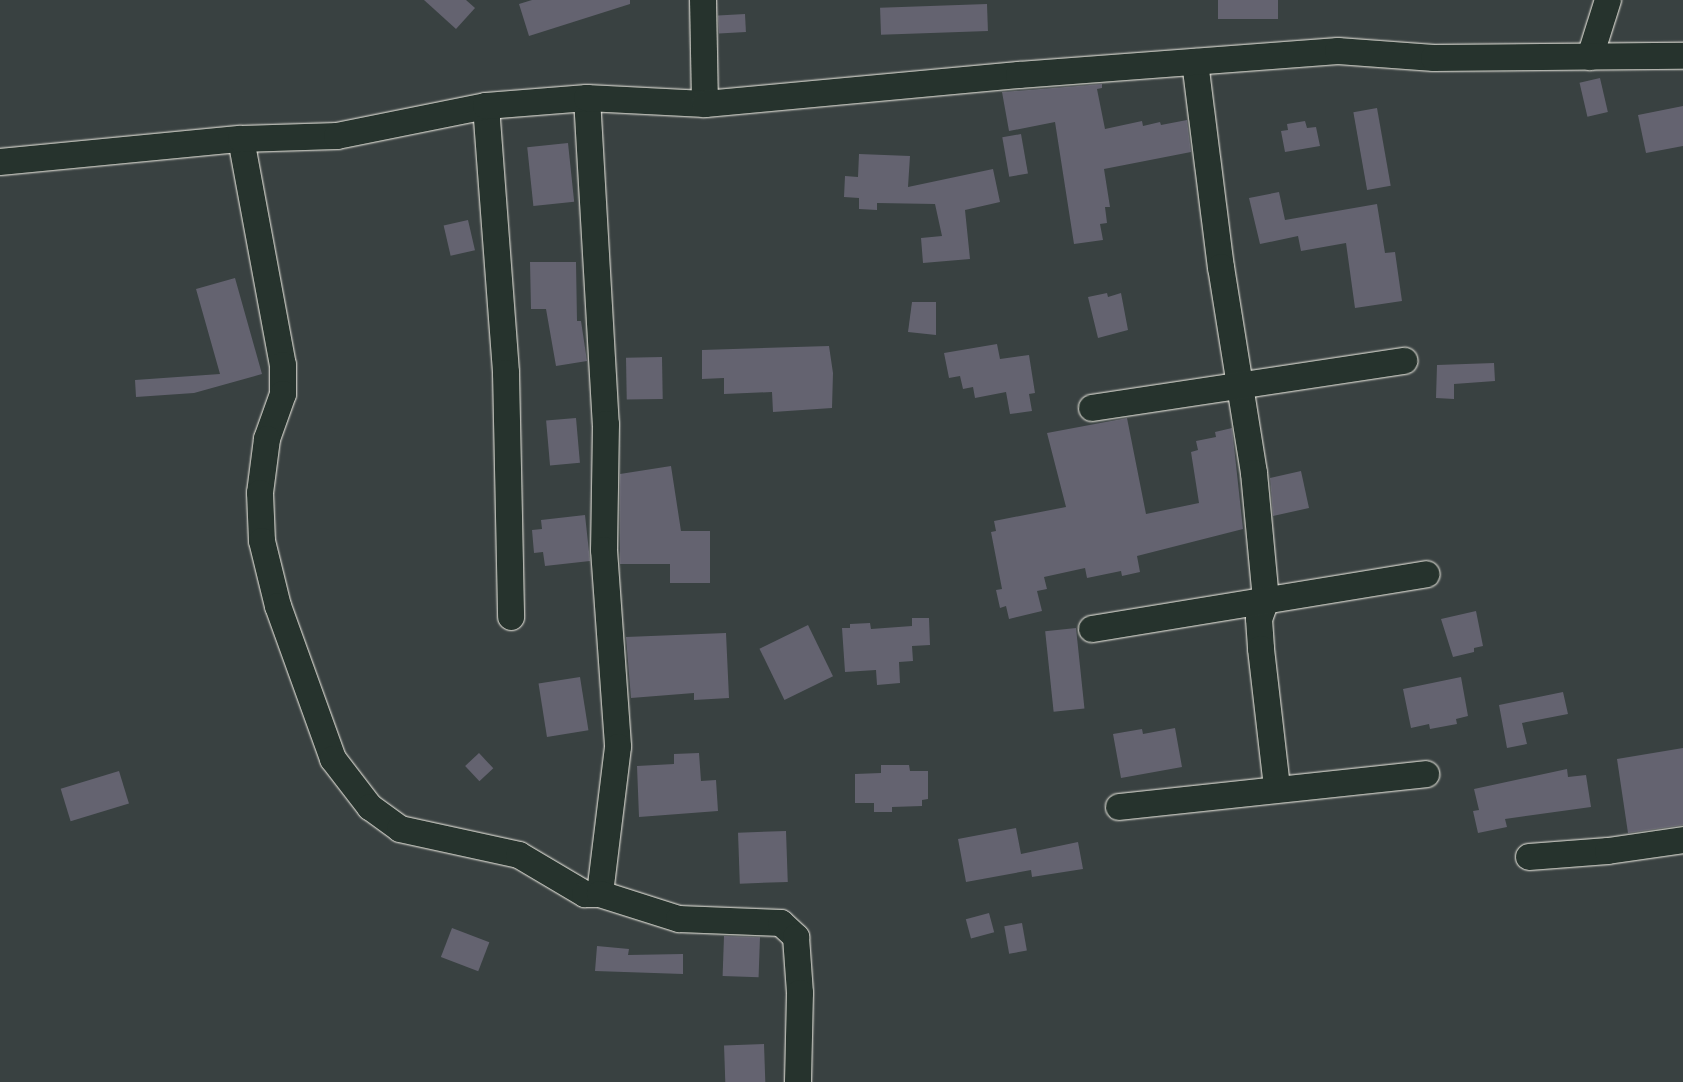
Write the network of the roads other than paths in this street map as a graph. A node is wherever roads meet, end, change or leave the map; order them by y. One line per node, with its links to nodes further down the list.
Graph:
1 (703, 0): 7 (street)
2 (1608, 0): 4 (street)
3 (1683, 56): 4 (street)
4 (1590, 57): 5 (street)
5 (1195, 62): 7 (street); 12 (street)
6 (587, 98): 7 (street); 8 (street); 23 (street)
7 (705, 104)
8 (486, 106): 9 (street); 16 (street)
9 (242, 139): 10 (street); 23 (street)
10 (0, 162)
11 (1404, 361): 12 (street)
12 (1239, 386): 13 (street); 15 (street)
13 (1092, 408)
14 (1426, 574): 15 (street)
15 (1266, 600): 17 (street); 19 (street)
16 (511, 617)
17 (1092, 629)
18 (1426, 774): 19 (street)
19 (1277, 788): 20 (street)
20 (1119, 806)
21 (1683, 840): 22 (street)
22 (1529, 856)
23 (600, 894): 24 (street)
24 (798, 1082)

